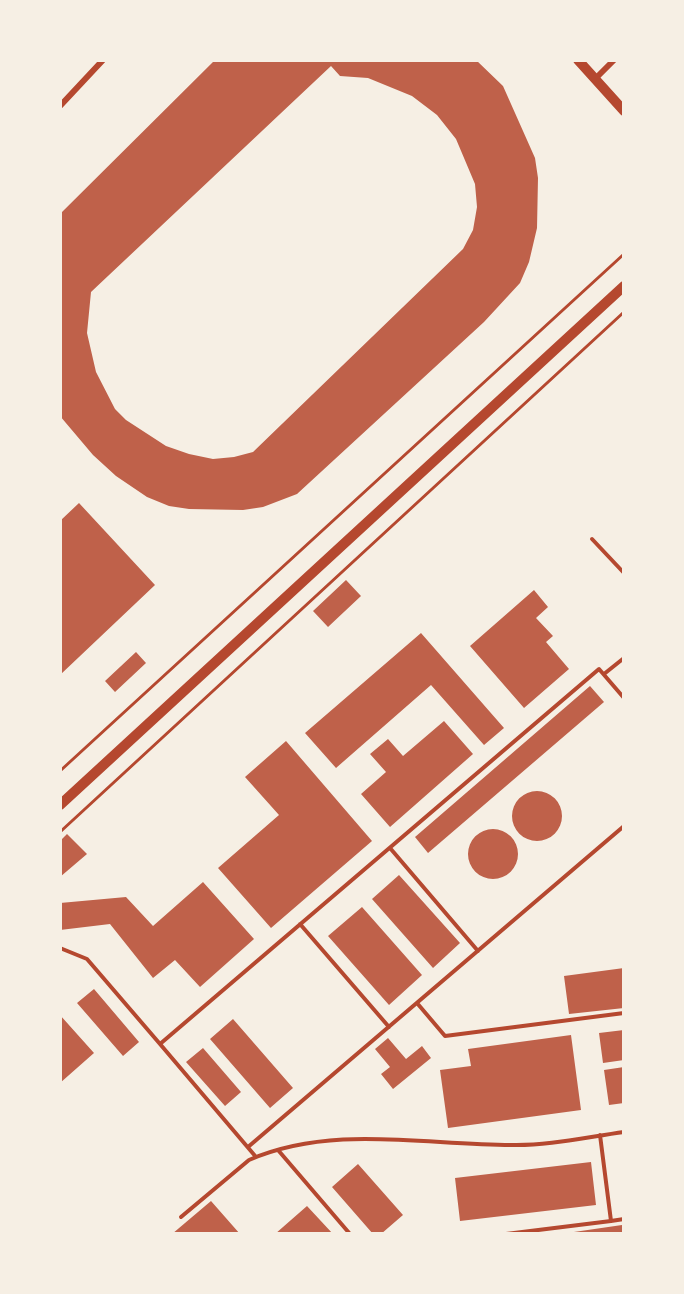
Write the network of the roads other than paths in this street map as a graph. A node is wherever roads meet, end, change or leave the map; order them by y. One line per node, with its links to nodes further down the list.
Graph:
1 (103, 60): 5 (street)
2 (578, 60): 4 (street)
3 (614, 60): 4 (street)
4 (595, 79): 6 (street)
5 (60, 106)
6 (624, 111)
7 (624, 286): 13 (street)
8 (592, 539): 9 (lane)
9 (624, 573)
10 (624, 658): 11 (lane)
11 (604, 674): 12 (lane); 15 (lane)
12 (624, 698)
13 (60, 805)
14 (624, 826): 18 (lane)
15 (390, 848): 16 (lane); 18 (lane)
16 (300, 924): 21 (lane); 22 (lane)
17 (60, 948): 22 (lane)
18 (478, 951): 19 (lane)
19 (417, 1004): 20 (lane); 21 (lane)
20 (624, 1013)
21 (389, 1027): 25 (lane)
22 (160, 1044): 25 (lane)
23 (624, 1132): 24 (lane)
24 (600, 1135): 26 (lane); 30 (lane)
25 (248, 1147): 27 (lane)
26 (278, 1150): 27 (lane); 31 (lane)
27 (256, 1157): 28 (lane)
28 (181, 1217)
29 (624, 1219): 30 (lane)
30 (611, 1221): 32 (lane)
31 (350, 1234)
32 (506, 1234)

